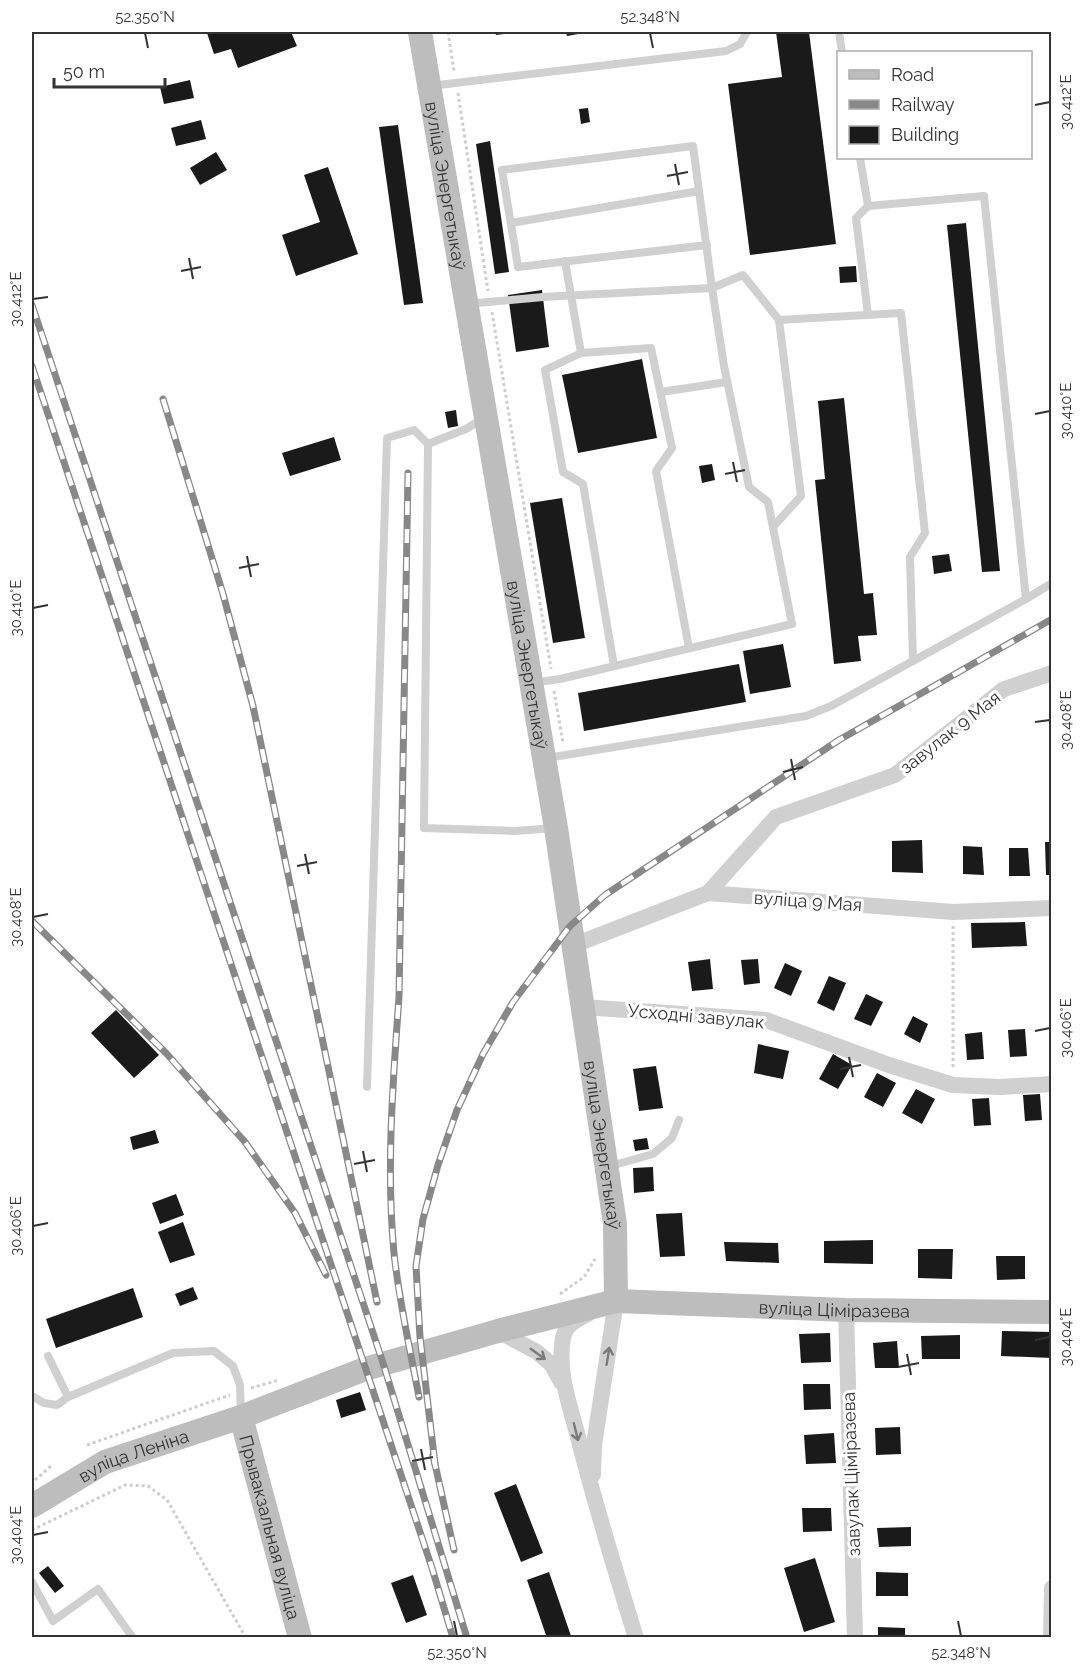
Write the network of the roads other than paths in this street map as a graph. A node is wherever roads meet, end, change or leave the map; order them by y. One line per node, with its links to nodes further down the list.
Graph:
1 (420, 32): 5 (main road, вуліца Энергетыкаў)
2 (747, 32): 5 (lane)
3 (839, 32): 4 (lane)
4 (842, 51)
5 (429, 86): 14 (main road, вуліца Энергетыкаў)
6 (860, 159): 8 (lane)
7 (699, 191): 9 (lane); 9 (lane); 10 (lane)
8 (868, 206): 15 (lane); 24 (lane)
9 (511, 223): 11 (lane)
10 (706, 245): 11 (lane); 12 (lane)
11 (565, 261): 13 (lane)
12 (712, 288): 13 (lane); 16 (lane); 18 (lane)
13 (571, 296): 14 (lane); 17 (lane)
14 (479, 303): 20 (main road, вуліца Энергетыкаў)
15 (868, 315): 16 (lane); 26 (lane)
16 (779, 320): 22 (lane)
17 (580, 353): 19 (lane); 27 (lane)
18 (727, 382): 19 (lane); 22 (lane)
19 (661, 392): 25 (lane)
20 (486, 416): 21 (lane); 29 (main road, вуліца Энергетыкаў)
21 (428, 444): 31 (lane); 37 (lane)
22 (773, 527): 25 (lane)
23 (1052, 583): 24 (lane)
24 (1026, 599): 26 (lane)
25 (689, 648): 27 (lane)
26 (913, 661): 30 (lane)
27 (614, 666): 29 (lane)
28 (1052, 673): 32 (street, завулак 9 Мая)
29 (542, 682): 30 (main road, вуліца Энергетыкаў)
30 (555, 756): 31 (main road, вуліца Энергетыкаў)
31 (556, 828): 34 (main road, вуліца Энергетыкаў)
32 (708, 893): 33 (street, вуліца 9 Мая); 34 (street, вуліца 9 Мая)
33 (1052, 908)
34 (574, 945): 35 (main road, вуліца Энергетыкаў)
35 (583, 1007): 36 (street, Усходні завулак); 39 (main road, вуліца Энергетыкаў)
36 (1052, 1084)
37 (367, 1087)
38 (679, 1120): 39 (lane)
39 (607, 1168): 40 (main road, вуліца Энергетыкаў)
40 (616, 1301): 41 (main road, вуліца Ціміразева); 43 (main road, вуліца Ціміразева); 45 (street); 49 (street, one-way to 40)
41 (846, 1310): 42 (main road, вуліца Ціміразева); 56 (street, завулак Ціміразева)
42 (1052, 1311)
43 (498, 1330): 45 (street, one-way to 45); 48 (main road, вуліца Леніна)
44 (48, 1356): 47 (lane)
45 (566, 1391): 49 (street, one-way to 49)
46 (32, 1396): 47 (lane)
47 (69, 1397): 48 (lane)
48 (241, 1417): 50 (main road, вуліца Леніна); 54 (main road, Прывакзальная вуліца)
49 (593, 1497): 55 (street)
50 (32, 1506)
51 (32, 1582): 53 (lane)
52 (1052, 1588): 57 (street)
53 (133, 1638)
54 (300, 1638)
55 (636, 1638)
56 (855, 1638)
57 (1051, 1638)

